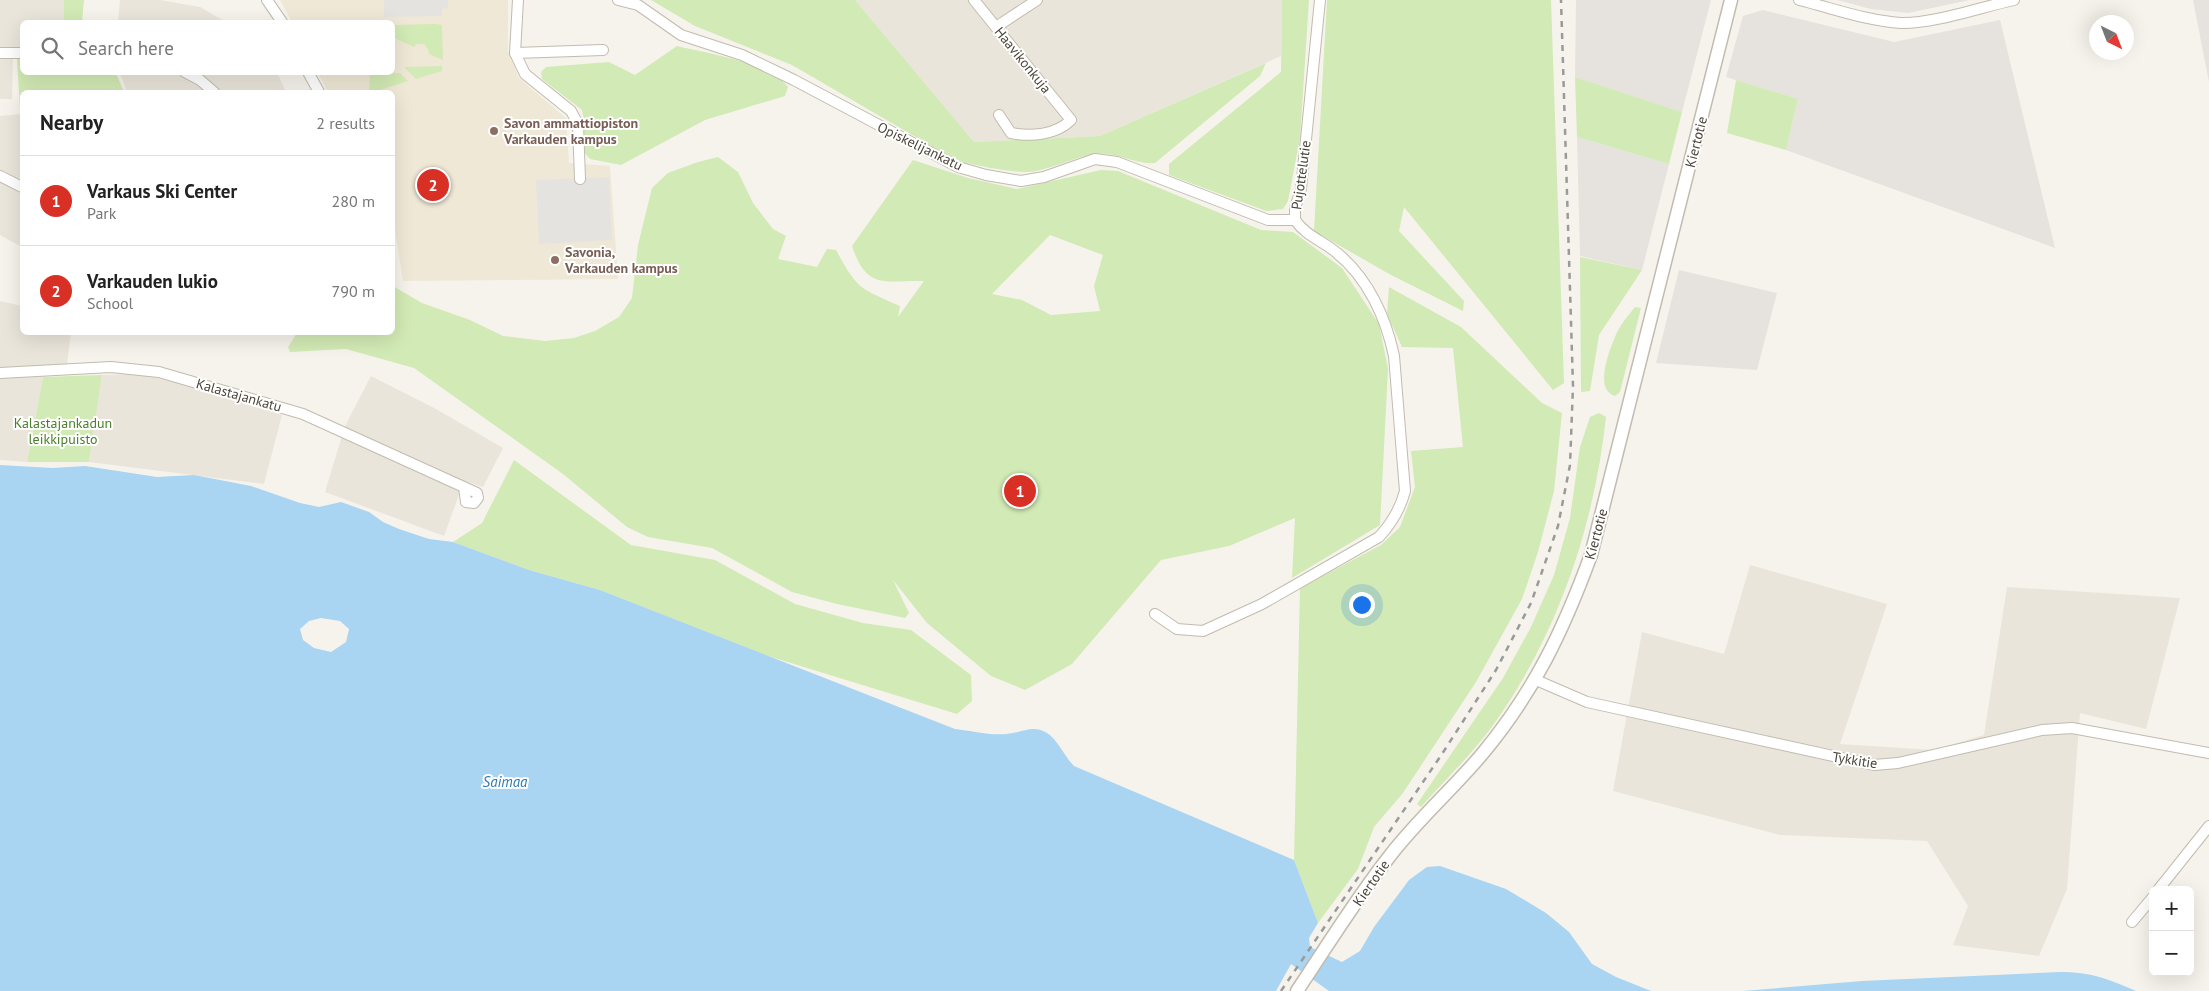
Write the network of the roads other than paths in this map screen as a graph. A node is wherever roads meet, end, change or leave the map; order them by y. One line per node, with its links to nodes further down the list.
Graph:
1 (267, 0): 10 (street)
2 (518, 0): 15 (street)
3 (618, 0): 24 (street, Opiskelijankatu)
4 (974, 0): 11 (street, Haavikonkuja)
5 (1037, 0): 11 (street)
6 (1320, 0): 24 (street, Pujottelutie)
7 (1731, 0): 28 (street, Kiertotie)
8 (1800, 0): 9 (street)
9 (2014, 0)
10 (281, 20)
11 (996, 27): 20 (street, Haavikonkuja)
12 (603, 50): 15 (street)
13 (0, 53): 14 (street)
14 (20, 53)
15 (515, 53): 22 (street)
16 (191, 75): 18 (street)
17 (310, 75): 19 (street)
18 (212, 90)
19 (317, 90)
20 (999, 114)
21 (0, 176): 23 (street)
22 (580, 179)
23 (20, 186)
24 (1295, 220): 27 (street, Pujottelutie)
25 (0, 373): 26 (street, Kalastajankatu)
26 (464, 487)
27 (1155, 614)
28 (1536, 680): 29 (street, Tykkitie); 34 (street, Kiertotie)
29 (2209, 753)
30 (2209, 826): 31 (street)
31 (2161, 886)
32 (2149, 901): 33 (street)
33 (2132, 922)
34 (1297, 991)

